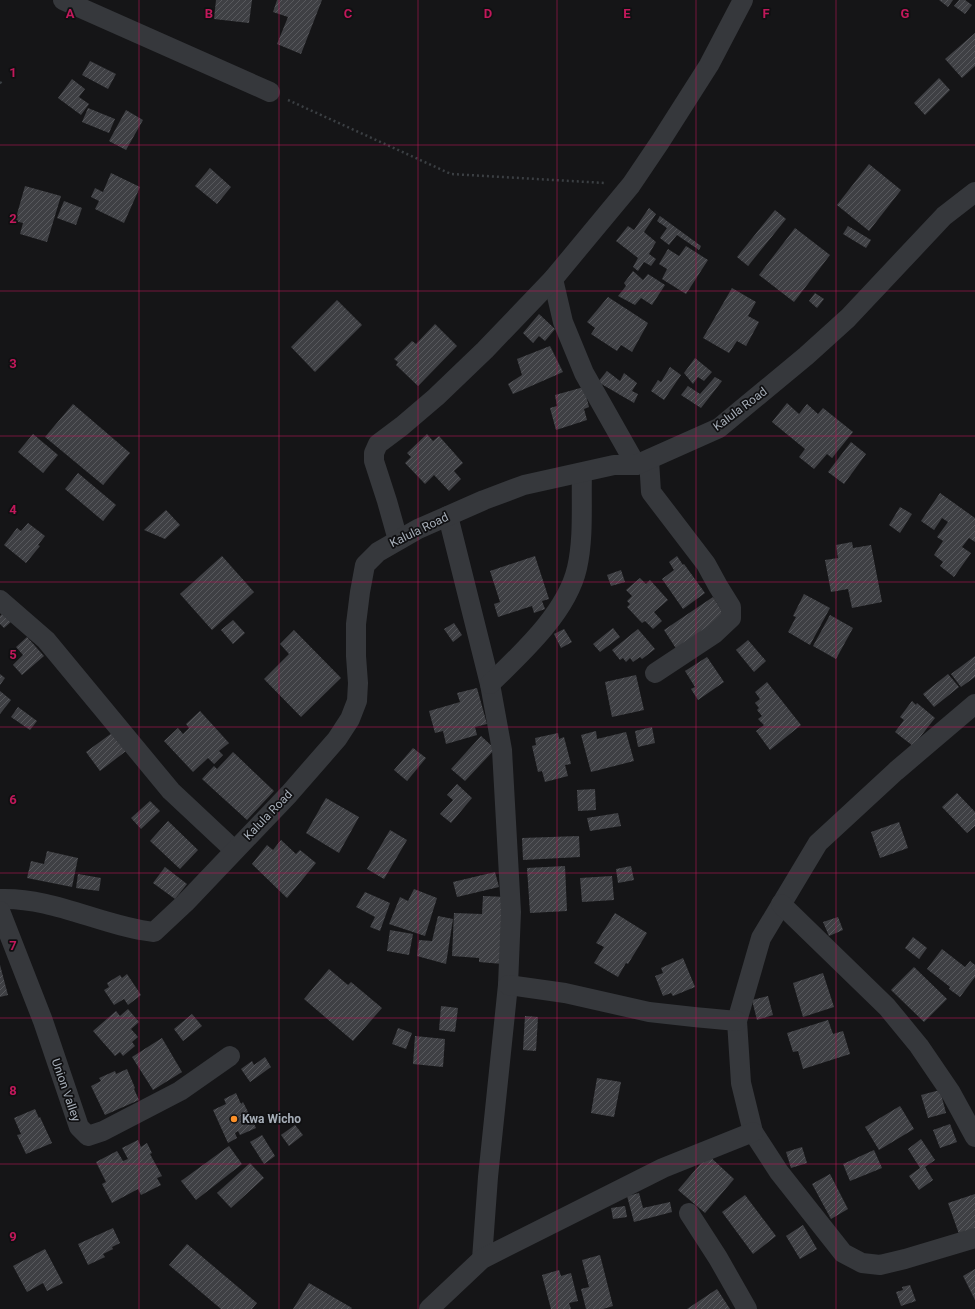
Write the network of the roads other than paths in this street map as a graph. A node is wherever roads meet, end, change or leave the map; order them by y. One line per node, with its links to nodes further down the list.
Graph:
1 (63, 0): 3 (street)
2 (743, 0): 5 (street)
3 (270, 92)
4 (975, 192): 6 (street, Kalula Road)
5 (553, 279): 6 (street); 9 (street)
6 (642, 463): 7 (street, Kalula Road); 11 (street)
7 (582, 473): 8 (street, Kalula Road); 12 (street)
8 (448, 516): 9 (street, Kalula Road); 12 (street)
9 (398, 540): 14 (street, Kalula Road)
10 (0, 600): 14 (street)
11 (655, 674)
12 (490, 684): 18 (street)
13 (975, 704): 16 (street)
14 (234, 850): 15 (street, Kalula Road)
15 (0, 899)
16 (781, 904): 19 (street); 22 (street)
17 (0, 911): 20 (street, Union Valley)
18 (508, 985): 19 (street); 25 (street)
19 (736, 1020): 21 (street)
20 (230, 1056)
21 (753, 1132): 24 (street); 25 (street)
22 (975, 1137)
23 (689, 1213): 27 (street)
24 (975, 1238)
25 (482, 1260): 26 (street)
26 (429, 1309)
27 (747, 1309)

